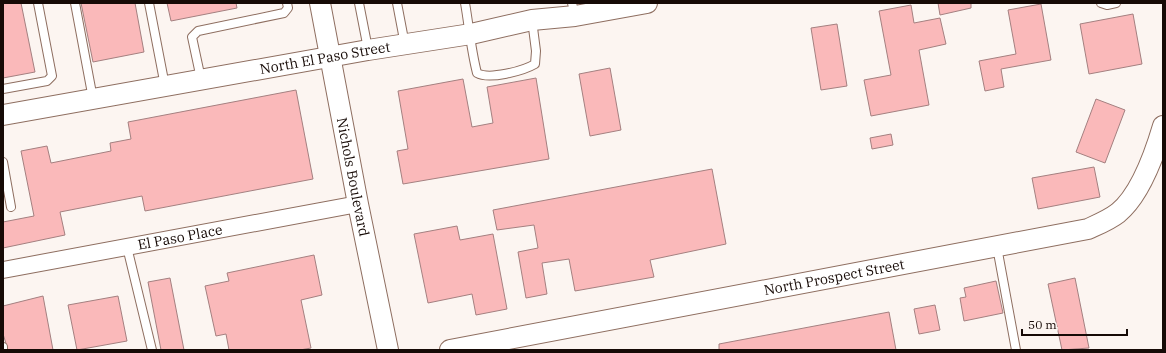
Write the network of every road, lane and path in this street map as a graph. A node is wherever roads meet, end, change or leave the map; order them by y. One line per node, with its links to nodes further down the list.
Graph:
1 (38, 3): 20 (lane)
2 (75, 3): 21 (lane)
3 (149, 3): 19 (lane)
4 (288, 3): 18 (lane)
5 (320, 3): 17 (street, Nichols Boulevard)
6 (359, 3): 16 (lane)
7 (397, 3): 15 (lane)
8 (465, 3): 14 (lane)
9 (646, 3): 12 (street, North El Paso Street)
10 (1101, 3): 11 (lane)
11 (1116, 3)
12 (573, 9): 13 (street, North El Paso Street)
13 (532, 20): 14 (street, North El Paso Street); 14 (lane)
14 (471, 34): 15 (street, North El Paso Street)
15 (405, 45): 16 (street, North El Paso Street)
16 (368, 50): 17 (street, North El Paso Street)
17 (331, 57): 18 (street, North El Paso Street); 25 (street, Nichols Boulevard)
18 (202, 80): 19 (street, North El Paso Street)
19 (165, 86): 21 (street, North El Paso Street)
20 (3, 89)
21 (93, 99): 22 (street, North El Paso Street)
22 (3, 115)
23 (1163, 126): 27 (street, North Prospect Street)
24 (3, 162): 26 (lane)
25 (358, 204): 28 (street, El Paso Place); 31 (street, Nichols Boulevard)
26 (11, 207)
27 (996, 246): 32 (street, North Prospect Street); 33 (lane)
28 (127, 247): 29 (street, El Paso Place); 30 (lane)
29 (3, 270)
30 (152, 350)
31 (388, 350)
32 (450, 350)
33 (1016, 350)

